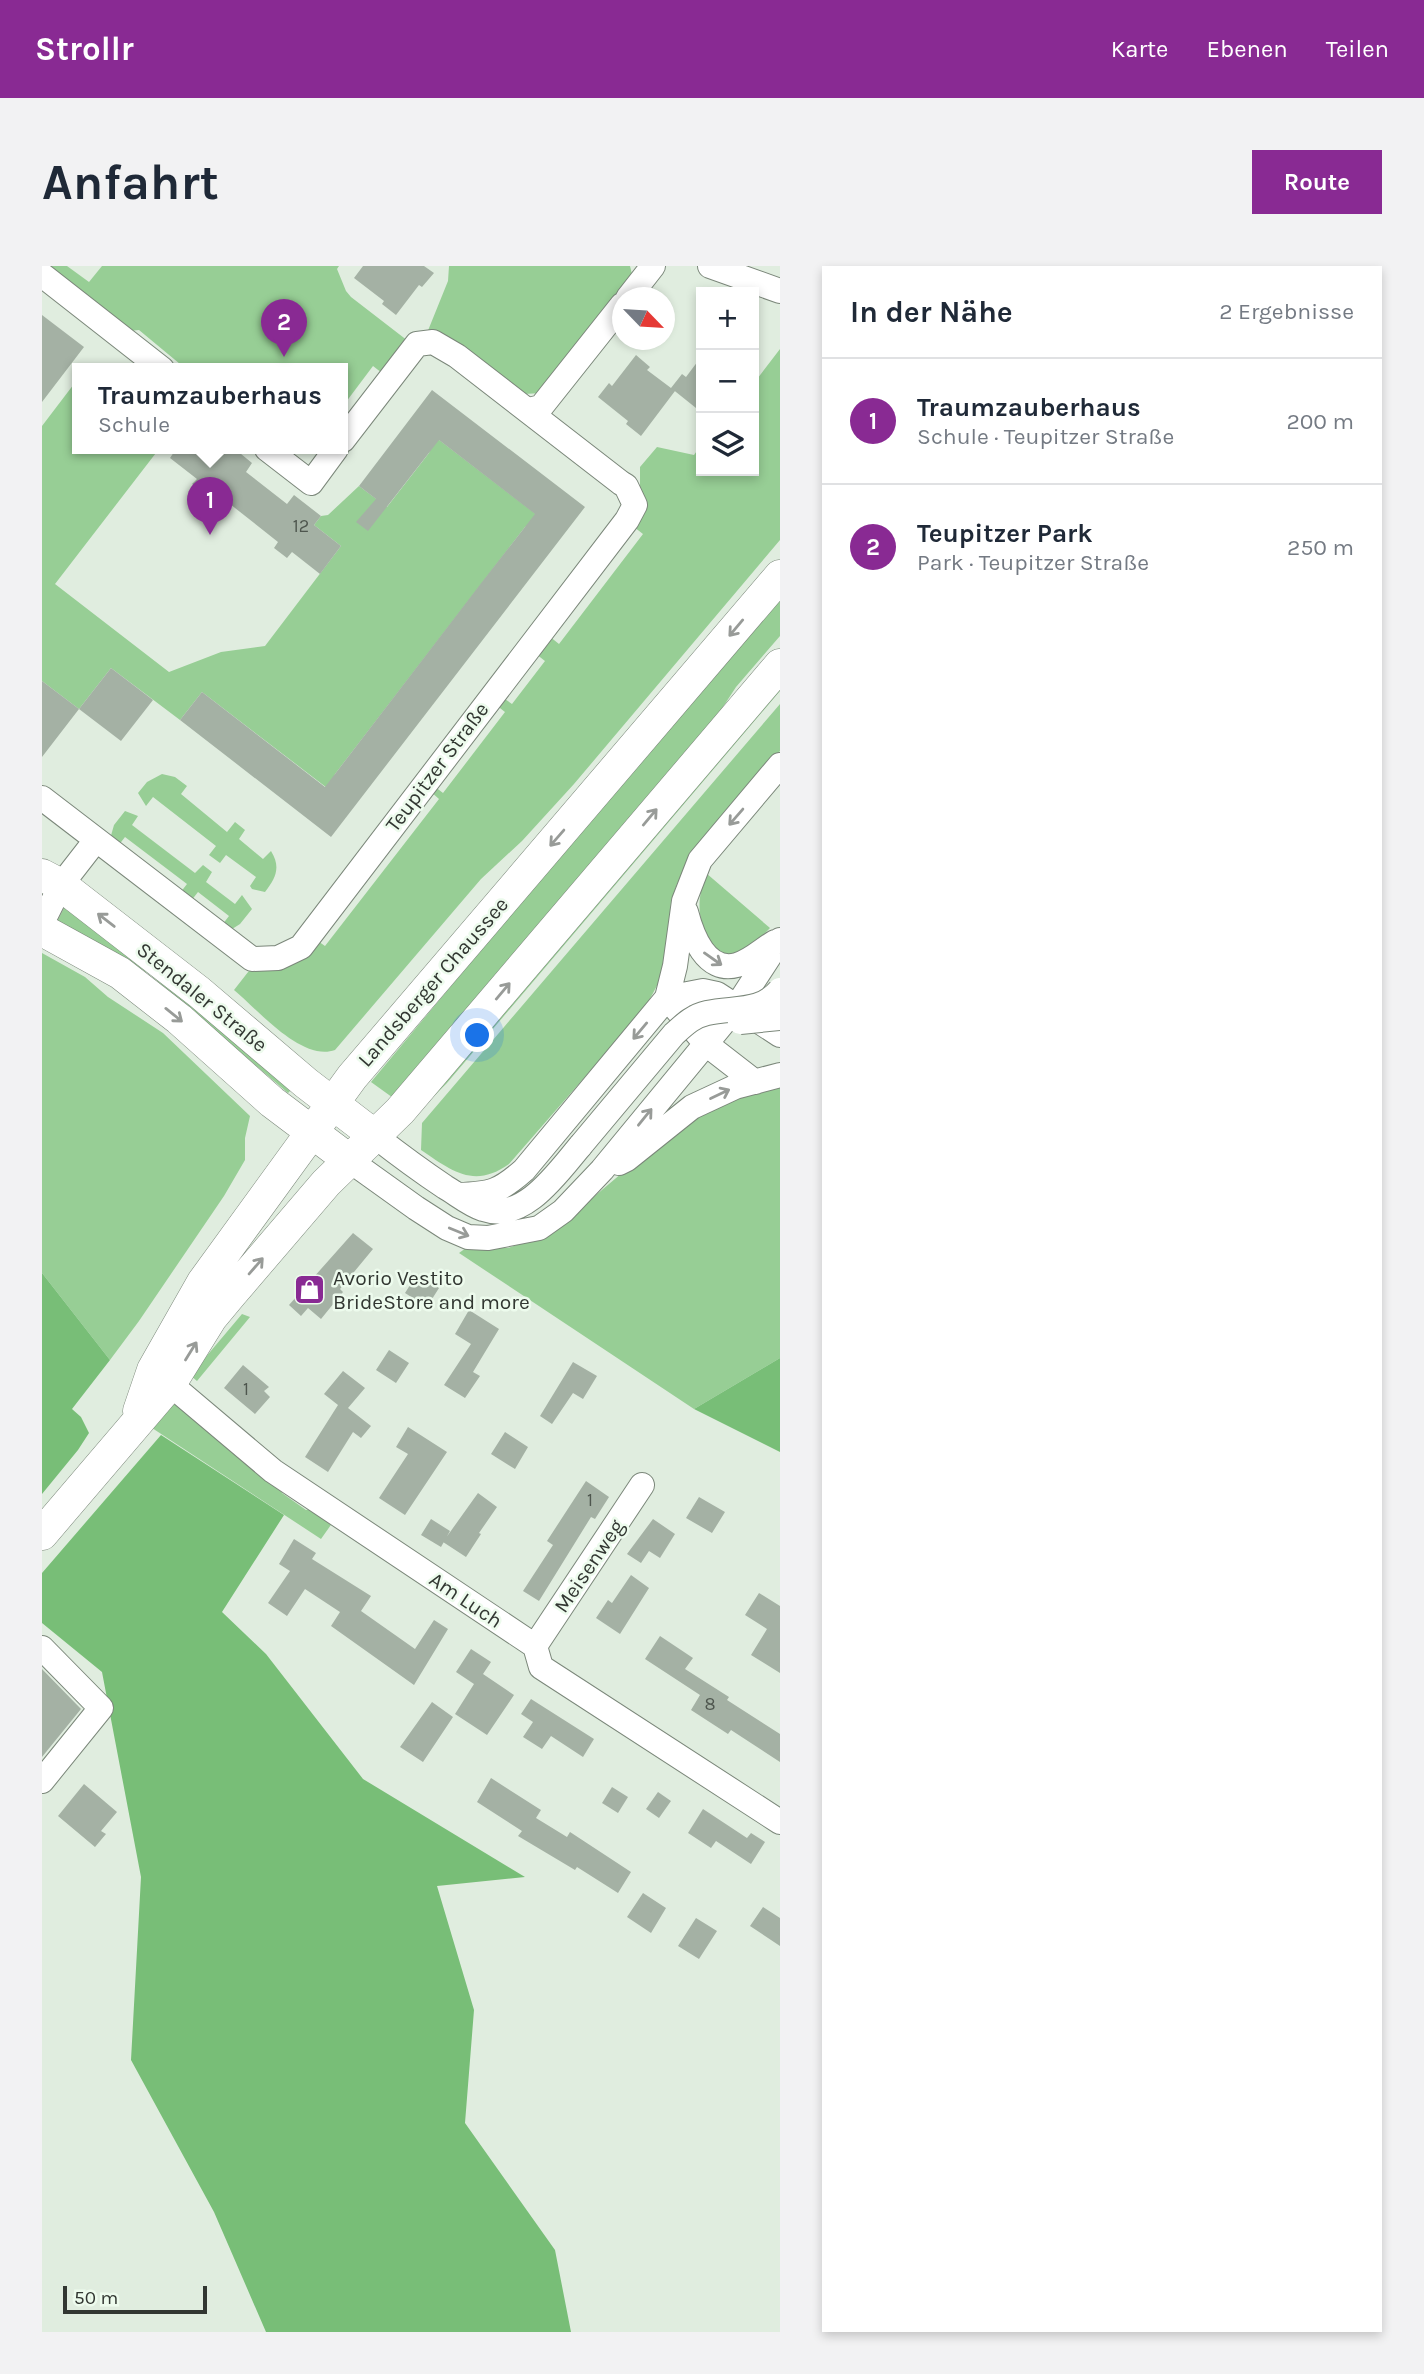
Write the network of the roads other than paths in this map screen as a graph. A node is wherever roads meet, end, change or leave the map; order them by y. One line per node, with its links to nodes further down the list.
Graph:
1 (653, 266): 4 (street)
2 (709, 266): 5 (street)
3 (42, 275): 7 (street)
4 (637, 287)
5 (780, 291)
6 (612, 318): 8 (street)
7 (154, 363)
8 (529, 410): 9 (street, Teupitzer Straße); 16 (street, Teupitzer Straße)
9 (348, 434)
10 (273, 454): 11 (street)
11 (332, 454)
12 (780, 576): 29 (main road, Landsberger Chaussee, one-way to 29)
13 (780, 665): 30 (main road, Landsberger Chaussee, one-way to 13)
14 (780, 765): 18 (street, one-way to 18)
15 (42, 798): 16 (street, Teupitzer Straße)
16 (96, 840): 17 (street)
17 (51, 880): 19 (street); 29 (main road, Stendaler Straße, one-way to 17)
18 (684, 901): 21 (street, one-way to 21); 23 (street)
19 (42, 923)
20 (42, 930): 31 (main road, Stendaler Straße, one-way to 31)
21 (780, 939): 24 (street)
22 (780, 990): 32 (street, bridge)
23 (667, 998): 24 (street); 26 (street); 33 (street, one-way to 33)
24 (743, 998): 25 (street); 26 (street)
25 (774, 1026): 32 (street, bridge)
26 (706, 1044): 28 (street); 32 (street, one-way to 26)
27 (780, 1075): 28 (street)
28 (755, 1082): 32 (street, one-way to 28)
29 (332, 1104): 30 (main road, Stendaler Straße); 31 (main road, Landsberger Chaussee)
30 (367, 1130): 31 (main road, Landsberger Chaussee); 33 (street)
31 (333, 1147): 32 (street, one-way to 32); 34 (main road, Landsberger Chaussee); 34 (main road, Landsberger Chaussee, one-way to 31)
32 (591, 1156): 33 (street)
33 (458, 1195)
34 (162, 1377): 36 (main road, Landsberger Chaussee); 37 (street, Am Luch)
35 (642, 1485): 37 (street, Meisenweg)
36 (42, 1534)
37 (535, 1646): 40 (street, Am Luch)
38 (42, 1648): 39 (street)
39 (42, 1781)
40 (780, 1822)

